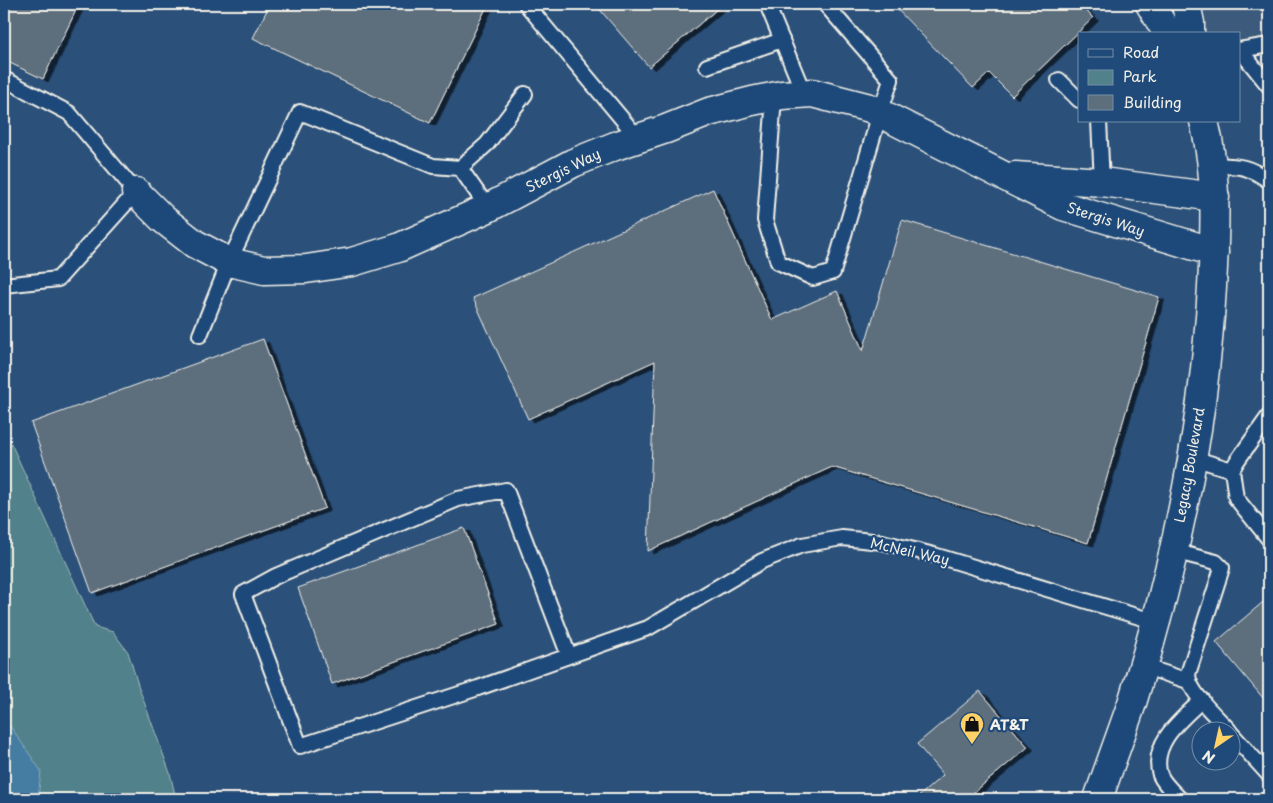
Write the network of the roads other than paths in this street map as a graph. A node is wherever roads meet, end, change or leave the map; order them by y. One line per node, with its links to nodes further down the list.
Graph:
1 (526, 4): 22 (lane)
2 (767, 4): 8 (lane)
3 (825, 4): 19 (lane)
4 (1150, 4): 6 (street)
5 (1186, 4): 7 (street)
6 (1167, 32)
7 (1190, 32)
8 (782, 40): 11 (lane); 16 (lane)
9 (1269, 45): 10 (lane)
10 (1240, 50): 14 (lane)
11 (707, 66)
12 (4, 79): 28 (lane)
13 (1059, 80): 18 (lane)
14 (1269, 86)
15 (525, 94): 24 (lane)
16 (804, 94): 17 (street, Stergis Way); 19 (street, Stergis Way)
17 (774, 97): 19 (lane); 22 (street, Stergis Way)
18 (1078, 99)
19 (880, 113): 25 (street, Stergis Way)
20 (1099, 122): 27 (lane)
21 (1204, 122): 23 (street, Legacy Boulevard)
22 (638, 138): 30 (street, Stergis Way)
23 (1212, 165): 26 (lane); 29 (street, Legacy Boulevard)
24 (460, 168): 30 (lane); 32 (lane)
25 (1004, 175): 27 (street, Stergis Way); 31 (street, Stergis Way)
26 (1269, 181)
27 (1102, 182): 29 (street, Stergis Way)
28 (136, 192): 32 (street, Stergis Way); 33 (lane)
29 (1215, 197): 31 (street, Legacy Boulevard)
30 (488, 208): 32 (street, Stergis Way)
31 (1214, 252): 36 (street, Legacy Boulevard)
32 (229, 262): 34 (lane)
33 (4, 285)
34 (200, 335)
35 (1269, 416): 37 (lane)
36 (1193, 458): 37 (lane); 39 (street, Legacy Boulevard)
37 (1232, 470): 38 (lane)
38 (1269, 539)
39 (1173, 551): 40 (street, Legacy Boulevard); 43 (lane)
40 (1156, 622): 41 (lane, McNeil Way); 42 (street, Legacy Boulevard)
41 (569, 656): 41 (lane, McNeil Way)
42 (1143, 666): 43 (lane); 48 (street, Legacy Boulevard)
43 (1188, 681): 44 (lane)
44 (1202, 700): 45 (lane); 49 (lane)
45 (1220, 720)
46 (1240, 742): 47 (lane)
47 (1269, 775)
48 (1098, 799)
49 (1180, 799)

